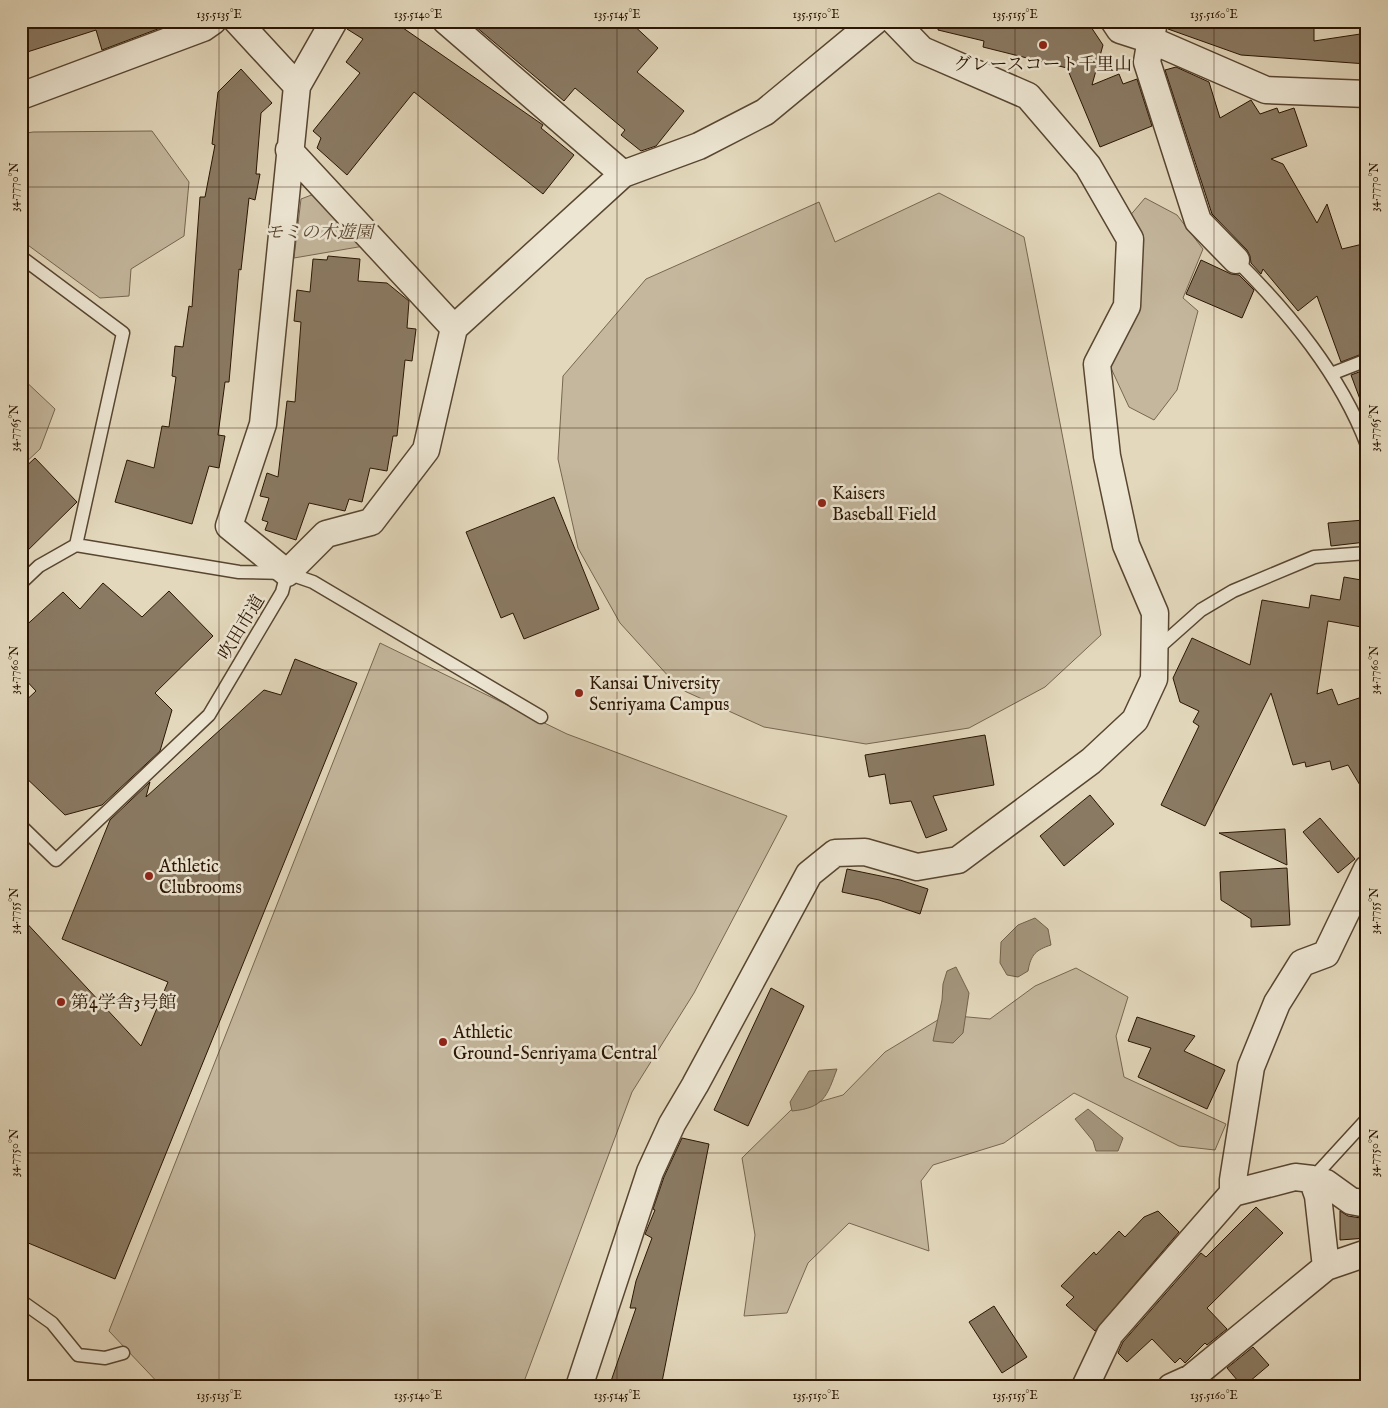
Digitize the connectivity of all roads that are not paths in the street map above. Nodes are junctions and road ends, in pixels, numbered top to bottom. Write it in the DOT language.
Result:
graph roads {
  1 [pos="212,21"];
  2 [pos="237,21"];
  3 [pos="334,21"];
  4 [pos="446,21"];
  5 [pos="875,21"];
  6 [pos="894,21"];
  7 [pos="1114,21"];
  8 [pos="1153,31"];
  9 [pos="297,86"];
  10 [pos="1367,94"];
  11 [pos="21,96"];
  12 [pos="290,150"];
  13 [pos="623,174"];
  14 [pos="21,257"];
  15 [pos="1236,260"];
  16 [pos="454,328"];
  17 [pos="1367,360"];
  18 [pos="1331,374"];
  19 [pos="1367,445"];
  20 [pos="76,545"];
  21 [pos="1367,553"];
  22 [pos="287,573"];
  23 [pos="21,584"];
  24 [pos="1155,651"];
  25 [pos="541,717"];
  26 [pos="21,826"];
  27 [pos="1367,869"];
  28 [pos="1367,1118"];
  29 [pos="1312,1179"];
  30 [pos="1233,1193"];
  31 [pos="1367,1204"];
  32 [pos="1367,1253"];
  33 [pos="1326,1268"];
  34 [pos="21,1301"];
  35 [pos="123,1353"];
  36 [pos="579,1387"];
  37 [pos="1085,1387"];
  38 [pos="1170,1387"];
  1 -- 11 [label="street"];
  2 -- 9 [label="street"];
  3 -- 9 [label="street"];
  4 -- 13 [label="street"];
  5 -- 13 [label="street"];
  6 -- 24 [label="street"];
  7 -- 8 [label="street"];
  8 -- 10 [label="street"];
  8 -- 15 [label="street"];
  9 -- 12 [label="street"];
  12 -- 16 [label="street"];
  12 -- 22 [label="street"];
  13 -- 16 [label="street"];
  14 -- 20 [label="lane"];
  15 -- 18 [label="lane"];
  16 -- 22 [label="street"];
  17 -- 18 [label="lane"];
  18 -- 19 [label="lane"];
  20 -- 22 [label="lane, 吹田市道"];
  20 -- 23 [label="lane"];
  21 -- 24 [label="lane"];
  22 -- 25 [label="lane"];
  22 -- 26 [label="lane, 吹田市道"];
  24 -- 36 [label="street"];
  27 -- 30 [label="street"];
  28 -- 29 [label="lane"];
  29 -- 30 [label="street"];
  29 -- 31 [label="street"];
  29 -- 33 [label="street"];
  30 -- 37 [label="street"];
  32 -- 33 [label="street"];
  33 -- 38 [label="street"];
  34 -- 35 [label="lane"];
}
